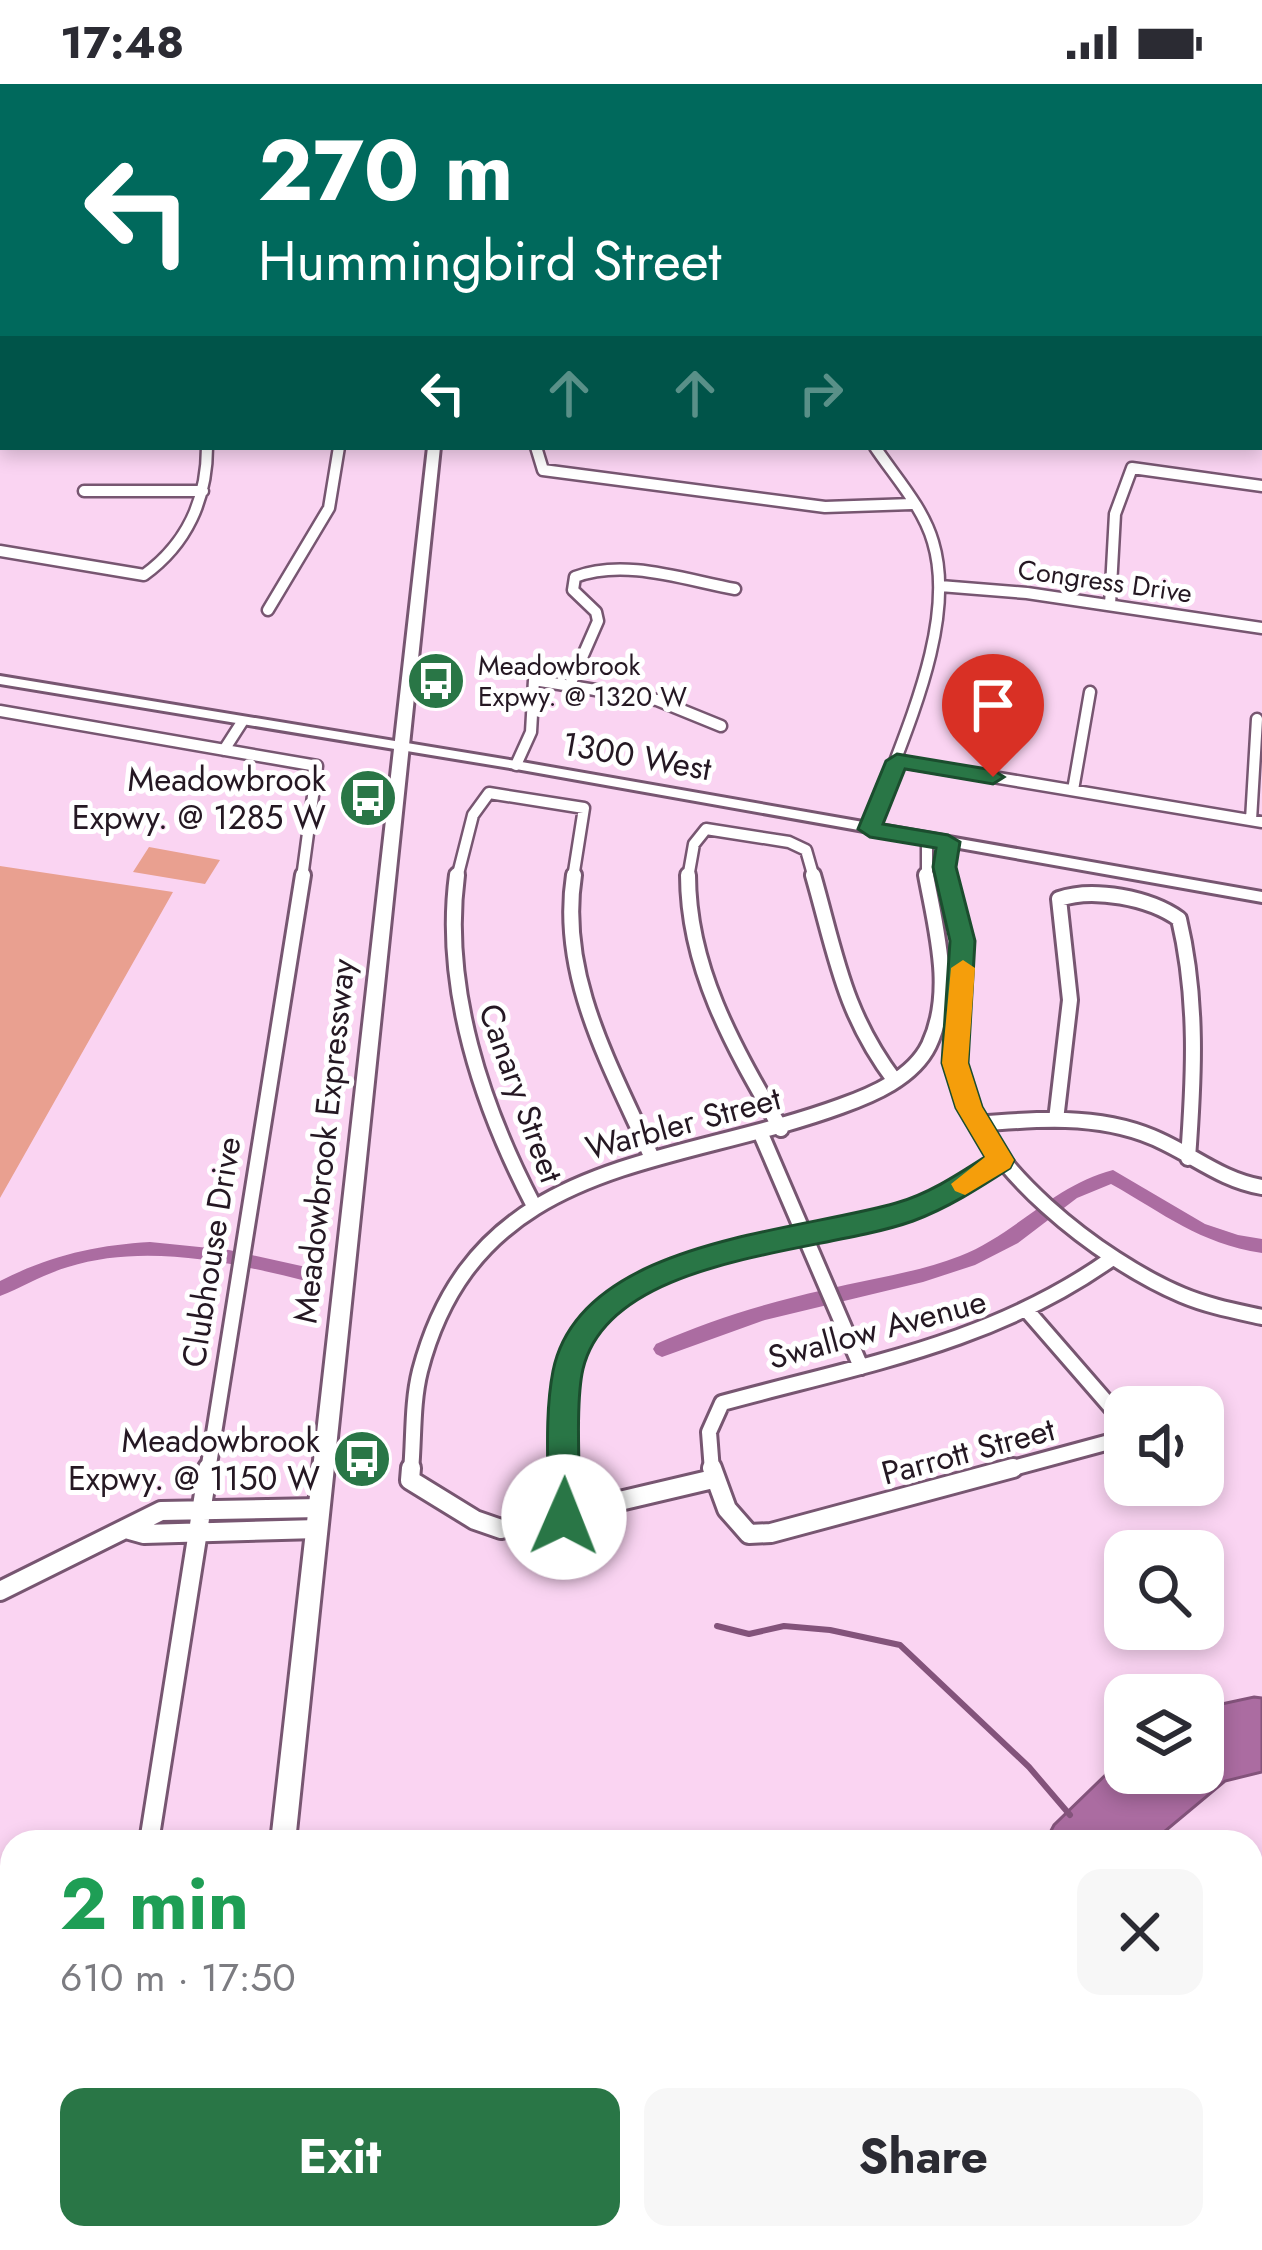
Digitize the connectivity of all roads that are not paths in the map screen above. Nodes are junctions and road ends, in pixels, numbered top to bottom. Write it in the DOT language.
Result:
graph roads {
  1 [pos="207,450"];
  2 [pos="339,450"];
  3 [pos="434,450"];
  4 [pos="536,450"];
  5 [pos="877,450"];
  6 [pos="1262,486"];
  7 [pos="84,490"];
  8 [pos="203,491"];
  9 [pos="912,504"];
  10 [pos="0,551"];
  11 [pos="940,586"];
  12 [pos="735,589"];
  13 [pos="1110,605"];
  14 [pos="268,610"];
  15 [pos="1262,628"];
  16 [pos="0,680"];
  17 [pos="570,685"];
  18 [pos="1090,692"];
  19 [pos="0,711"];
  20 [pos="1257,718"];
  21 [pos="242,722"];
  22 [pos="721,726"];
  23 [pos="401,748"];
  24 [pos="224,750"];
  25 [pos="897,761"];
  26 [pos="516,765"];
  27 [pos="1073,790"];
  28 [pos="1257,821"];
  29 [pos="870,829"];
  30 [pos="927,839"];
  31 [pos="948,842"];
  32 [pos="1262,897"];
  33 [pos="895,1081"];
  34 [pos="1056,1120"];
  35 [pos="977,1124"];
  36 [pos="781,1130"];
  37 [pos="761,1134"];
  38 [pos="652,1158"];
  39 [pos="1188,1158"];
  40 [pos="1001,1160"];
  41 [pos="1262,1187"];
  42 [pos="534,1206"];
  43 [pos="807,1237"];
  44 [pos="1111,1259"];
  45 [pos="1030,1314"];
  46 [pos="1262,1317"];
  47 [pos="861,1367"];
  48 [pos="713,1479"];
  49 [pos="202,1509"];
  50 [pos="564,1517"];
  51 [pos="319,1519"];
  52 [pos="126,1528"];
  53 [pos="198,1534"];
  54 [pos="0,1591"];
  55 [pos="151,1830"];
  56 [pos="284,1830"];
  1 -- 8 [label="street"];
  2 -- 14 [label="street"];
  3 -- 23 [label="main road, Meadowbrook Expressway"];
  4 -- 9 [label="street"];
  5 -- 9 [label="street"];
  6 -- 13 [label="street"];
  7 -- 8 [label="street"];
  8 -- 10 [label="street"];
  9 -- 11 [label="street"];
  11 -- 13 [label="street, Congress Drive"];
  11 -- 25 [label="street"];
  12 -- 17 [label="street"];
  13 -- 15 [label="street, Congress Drive"];
  16 -- 21 [label="street, 1300 West"];
  17 -- 22 [label="street"];
  17 -- 26 [label="street"];
  18 -- 27 [label="street"];
  19 -- 24 [label="street, Clubhouse Drive"];
  20 -- 28 [label="street"];
  21 -- 23 [label="street, 1300 West"];
  21 -- 24 [label="street"];
  23 -- 26 [label="street, 1300 West"];
  23 -- 51 [label="main road, Meadowbrook Expressway"];
  24 -- 49 [label="street, Clubhouse Drive"];
  25 -- 27 [label="street"];
  25 -- 29 [label="street"];
  26 -- 29 [label="street, 1300 West"];
  27 -- 28 [label="street"];
  29 -- 30 [label="street, 1300 West"];
  30 -- 31 [label="street, 1300 West"];
  30 -- 33 [label="street, Warbler Street"];
  31 -- 32 [label="street, 1300 West"];
  31 -- 35 [label="street"];
  33 -- 36 [label="street, Warbler Street"];
  33 -- 36 [label="street"];
  34 -- 35 [label="street"];
  34 -- 39 [label="street"];
  34 -- 39 [label="street"];
  35 -- 40 [label="street"];
  36 -- 37 [label="street, Warbler Street"];
  37 -- 38 [label="street, Warbler Street"];
  37 -- 43 [label="street"];
  38 -- 42 [label="street, Warbler Street"];
  38 -- 42 [label="street, Canary Street"];
  39 -- 41 [label="street"];
  40 -- 43 [label="street"];
  40 -- 44 [label="street"];
  42 -- 50 [label="street, Warbler Street"];
  43 -- 47 [label="street"];
  43 -- 50 [label="street"];
  44 -- 45 [label="street, Swallow Avenue"];
  44 -- 46 [label="street"];
  45 -- 47 [label="street, Swallow Avenue"];
  45 -- 48 [label="street, Parrott Street"];
  47 -- 48 [label="street, Swallow Avenue"];
  48 -- 50 [label="street"];
  49 -- 51 [label="street"];
  49 -- 52 [label="street"];
  49 -- 53 [label="street, Clubhouse Drive"];
  51 -- 53 [label="street"];
  51 -- 56 [label="main road, Meadowbrook Expressway"];
  52 -- 53 [label="street"];
  52 -- 54 [label="street"];
  53 -- 55 [label="street, Clubhouse Drive"];
}
